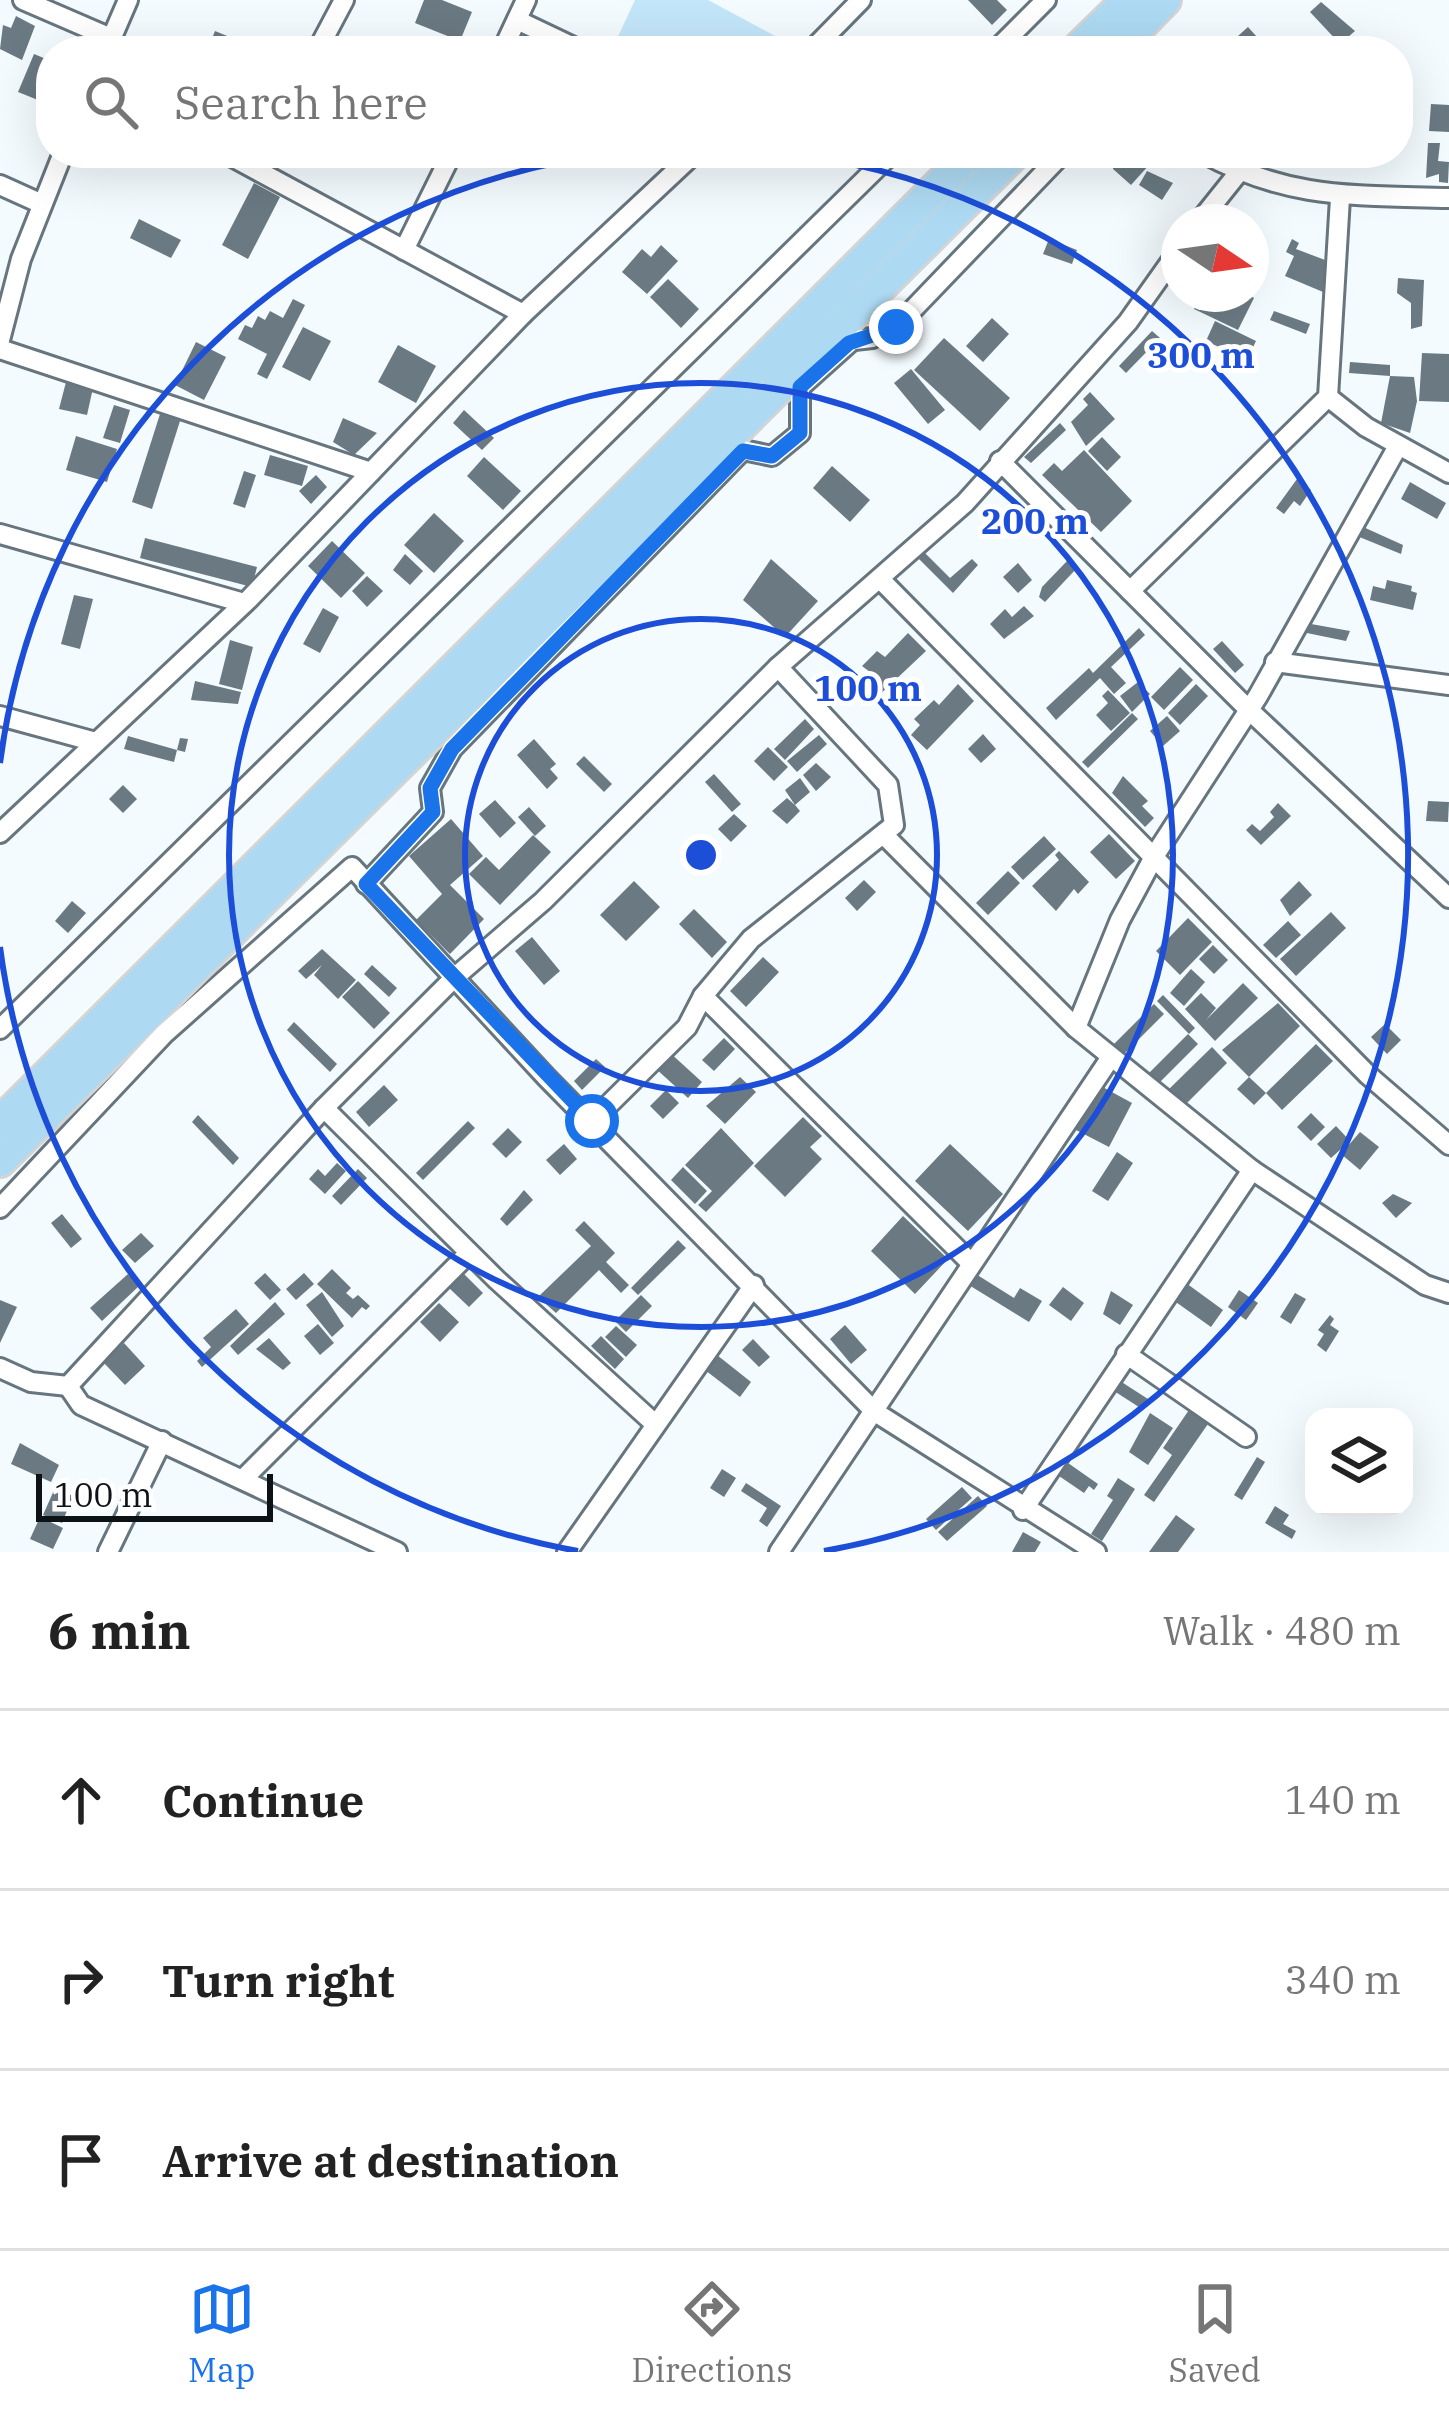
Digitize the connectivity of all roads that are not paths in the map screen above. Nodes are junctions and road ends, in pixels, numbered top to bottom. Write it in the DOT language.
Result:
graph roads {
  1 [pos="128,0"];
  2 [pos="344,0"];
  3 [pos="526,0"];
  4 [pos="861,0"];
  5 [pos="1046,0"];
  6 [pos="1128,0"];
  7 [pos="1165,0"];
  8 [pos="28,1"];
  9 [pos="517,20"];
  10 [pos="92,36"];
  11 [pos="113,36"];
  12 [pos="325,36"];
  13 [pos="509,36"];
  14 [pos="551,36"];
  15 [pos="826,36"];
  16 [pos="1010,36"];
  17 [pos="1091,36"];
  18 [pos="1130,36"];
  19 [pos="58,168"];
  20 [pos="271,168"];
  21 [pos="445,168"];
  22 [pos="679,168"];
  23 [pos="877,168"];
  24 [pos="956,168"];
  25 [pos="1001,168"];
  26 [pos="1049,168"];
  27 [pos="1231,168"];
  28 [pos="1239,172"];
  29 [pos="0,185"];
  30 [pos="1340,198"];
  31 [pos="1449,198"];
  32 [pos="42,204"];
  33 [pos="1213,204"];
  34 [pos="404,250"];
  35 [pos="1161,274"];
  36 [pos="524,314"];
  37 [pos="0,340"];
  38 [pos="838,342"];
  39 [pos="0,349"];
  40 [pos="1328,397"];
  41 [pos="1398,446"];
  42 [pos="1000,461"];
  43 [pos="371,472"];
  44 [pos="1449,472"];
  45 [pos="0,534"];
  46 [pos="881,580"];
  47 [pos="1130,591"];
  48 [pos="244,603"];
  49 [pos="1275,662"];
  50 [pos="778,667"];
  51 [pos="1449,686"];
  52 [pos="1249,710"];
  53 [pos="0,716"];
  54 [pos="92,741"];
  55 [pos="0,833"];
  56 [pos="886,837"];
  57 [pos="1155,855"];
  58 [pos="366,884"];
  59 [pos="1449,898"];
  60 [pos="455,977"];
  61 [pos="703,996"];
  62 [pos="1076,1028"];
  63 [pos="0,1029"];
  64 [pos="1112,1057"];
  65 [pos="324,1108"];
  66 [pos="592,1121"];
  67 [pos="0,1124"];
  68 [pos="1449,1145"];
  69 [pos="0,1161"];
  70 [pos="1252,1170"];
  71 [pos="0,1208"];
  72 [pos="470,1252"];
  73 [pos="971,1263"];
  74 [pos="754,1285"];
  75 [pos="1449,1293"];
  76 [pos="1126,1354"];
  77 [pos="0,1368"];
  78 [pos="68,1386"];
  79 [pos="875,1412"];
  80 [pos="655,1424"];
  81 [pos="1246,1437"];
  82 [pos="162,1441"];
  83 [pos="244,1478"];
  84 [pos="1023,1510"];
  85 [pos="108,1552"];
  86 [pos="397,1552"];
  87 [pos="567,1552"];
  88 [pos="779,1552"];
  89 [pos="1096,1552"];
  1 -- 11 [label="street"];
  2 -- 12 [label="street"];
  3 -- 9 [label="street"];
  4 -- 15 [label="street"];
  5 -- 16 [label="street"];
  6 -- 17 [label="main road"];
  7 -- 18 [label="main road"];
  8 -- 10 [label="street"];
  9 -- 13 [label="street"];
  9 -- 14 [label="street"];
  19 -- 32 [label="street"];
  20 -- 34 [label="street"];
  21 -- 34 [label="street"];
  22 -- 36 [label="street"];
  23 -- 63 [label="street"];
  24 -- 67 [label="main road"];
  25 -- 38 [label="main road"];
  26 -- 38 [label="street"];
  27 -- 28 [label="street"];
  28 -- 30 [label="street"];
  28 -- 33 [label="street"];
  29 -- 32 [label="street"];
  30 -- 31 [label="street"];
  30 -- 40 [label="street"];
  32 -- 37 [label="street"];
  34 -- 36 [label="street"];
  35 -- 42 [label="street"];
  36 -- 43 [label="street"];
  38 -- 58 [label="street"];
  38 -- 69 [label="main road"];
  39 -- 43 [label="street"];
  40 -- 41 [label="street"];
  40 -- 47 [label="street"];
  41 -- 44 [label="street"];
  41 -- 49 [label="street"];
  42 -- 46 [label="street"];
  42 -- 47 [label="street"];
  43 -- 48 [label="street"];
  45 -- 48 [label="street"];
  46 -- 50 [label="street"];
  46 -- 57 [label="street"];
  47 -- 52 [label="street"];
  48 -- 54 [label="street"];
  49 -- 51 [label="street"];
  49 -- 52 [label="street"];
  50 -- 56 [label="street"];
  50 -- 60 [label="street"];
  52 -- 57 [label="street"];
  52 -- 59 [label="street"];
  53 -- 54 [label="street"];
  54 -- 55 [label="street"];
  56 -- 61 [label="street"];
  56 -- 62 [label="street"];
  57 -- 62 [label="street"];
  57 -- 68 [label="street"];
  58 -- 60 [label="street"];
  58 -- 71 [label="street"];
  60 -- 65 [label="street"];
  60 -- 66 [label="street"];
  61 -- 66 [label="street"];
  61 -- 73 [label="street"];
  62 -- 64 [label="street"];
  64 -- 70 [label="street"];
  64 -- 73 [label="street"];
  65 -- 72 [label="street"];
  65 -- 78 [label="street"];
  66 -- 74 [label="street"];
  70 -- 75 [label="street"];
  70 -- 76 [label="street"];
  72 -- 80 [label="street"];
  72 -- 83 [label="street"];
  73 -- 79 [label="street"];
  74 -- 79 [label="street"];
  74 -- 80 [label="street"];
  76 -- 81 [label="street"];
  76 -- 84 [label="street"];
  77 -- 78 [label="street"];
  78 -- 82 [label="street"];
  79 -- 84 [label="street"];
  79 -- 88 [label="street"];
  80 -- 87 [label="street"];
  82 -- 83 [label="street"];
  82 -- 85 [label="street"];
  83 -- 86 [label="street"];
  84 -- 89 [label="street"];
}
